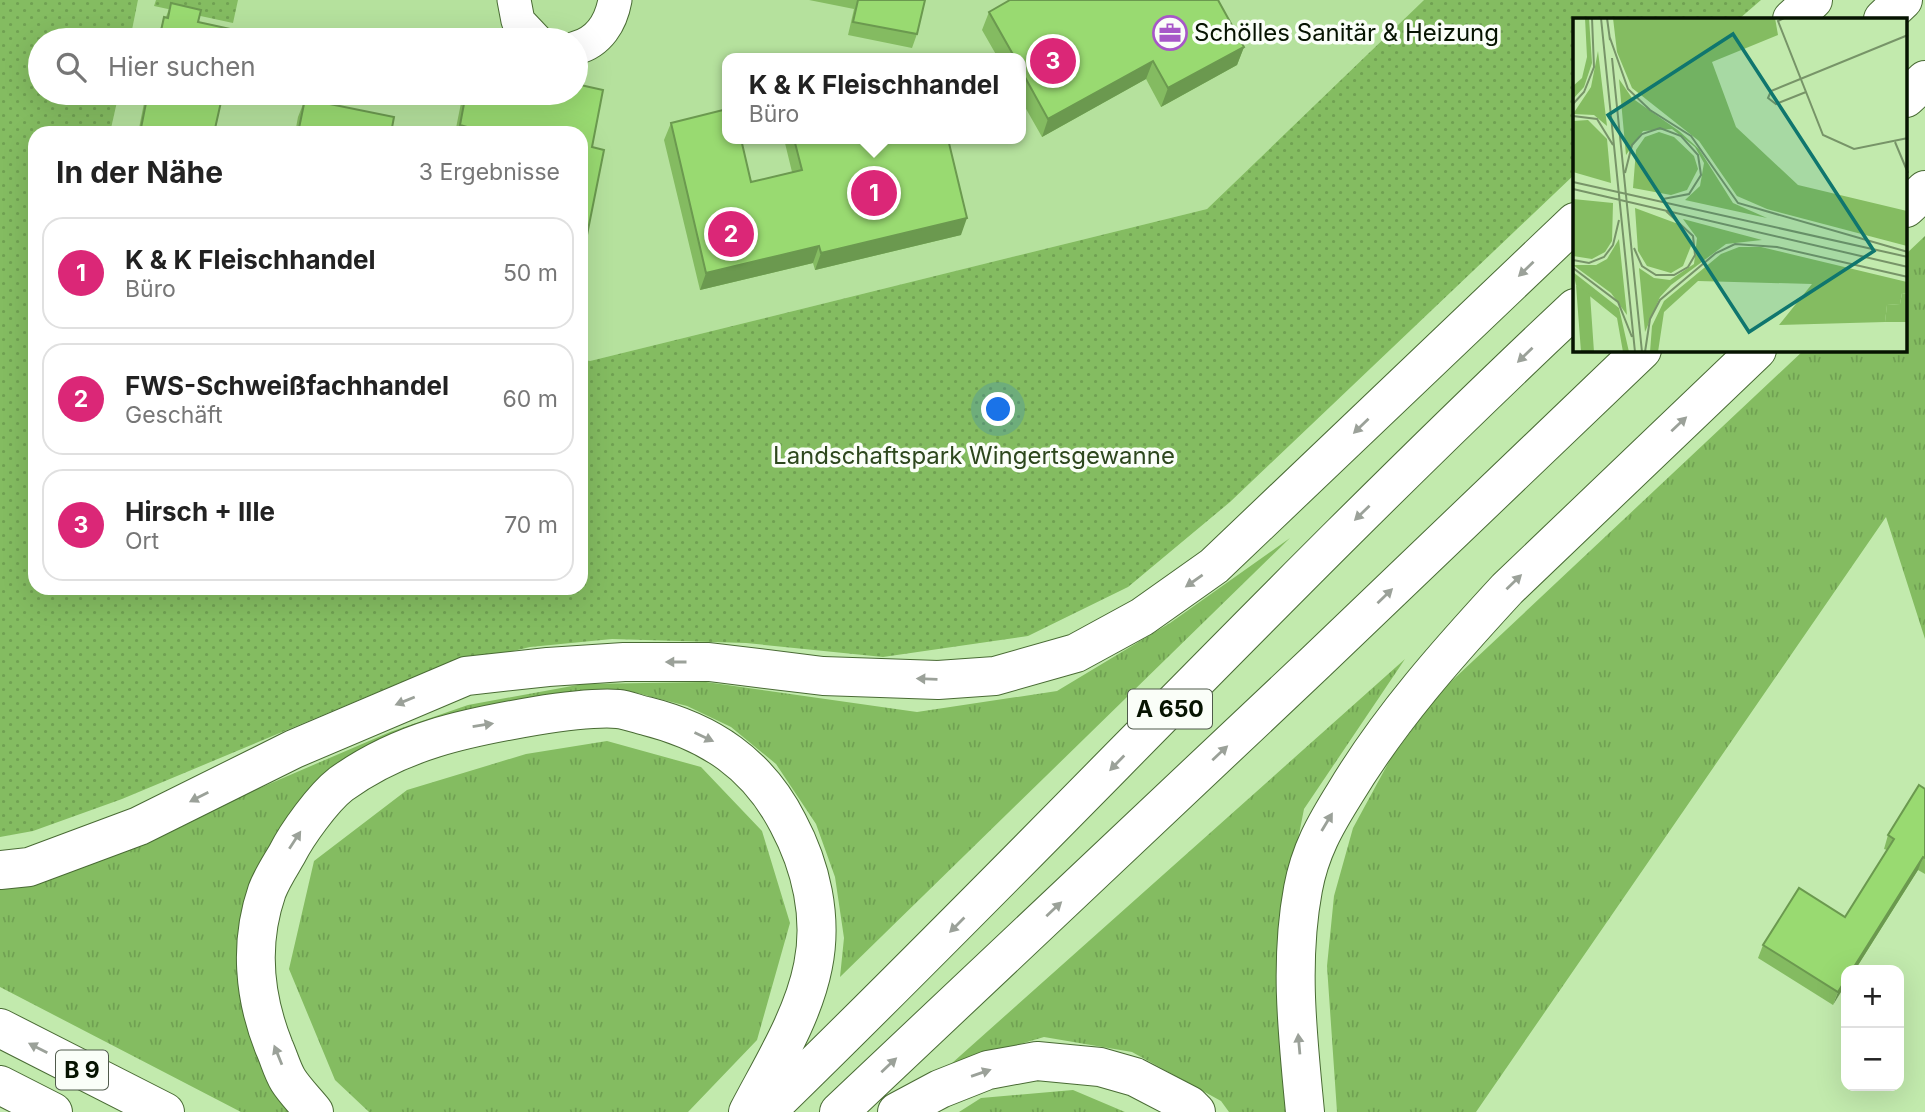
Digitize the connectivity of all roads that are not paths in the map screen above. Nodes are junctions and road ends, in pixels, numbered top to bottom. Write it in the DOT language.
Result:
graph roads {
  1 [pos="514,0"];
  2 [pos="615,0"];
  3 [pos="1813,0"];
  4 [pos="1903,0"];
  5 [pos="1793,18"];
  6 [pos="1884,18"];
  7 [pos="525,28"];
  8 [pos="588,42"];
  9 [pos="1925,80"];
  10 [pos="1908,96"];
  11 [pos="1925,190"];
  12 [pos="1908,206"];
  13 [pos="1573,224"];
  14 [pos="1573,310"];
  15 [pos="1640,352"];
  16 [pos="1755,352"];
  17 [pos="0,870"];
  18 [pos="0,1028"];
  19 [pos="0,1085"];
  20 [pos="53,1112"];
  21 [pos="165,1112"];
  22 [pos="314,1112"];
  23 [pos="748,1112"];
  24 [pos="766,1112"];
  25 [pos="839,1112"];
  26 [pos="897,1112"];
  27 [pos="1196,1112"];
  28 [pos="1305,1112"];
  1 -- 7 [label="street"];
  2 -- 8 [label="street"];
  3 -- 5 [label="highway"];
  4 -- 6 [label="highway"];
  9 -- 10 [label="highway"];
  11 -- 12 [label="highway"];
  13 -- 17 [label="highway, one-way"];
  14 -- 24 [label="highway, A 650, one-way"];
  25 -- 15 [label="highway, A 650, one-way"];
  28 -- 16 [label="highway, one-way"];
  21 -- 18 [label="highway, B 9, one-way"];
  19 -- 20 [label="highway, B 9"];
  22 -- 23 [label="highway, one-way"];
  26 -- 27 [label="highway, one-way"];
}
